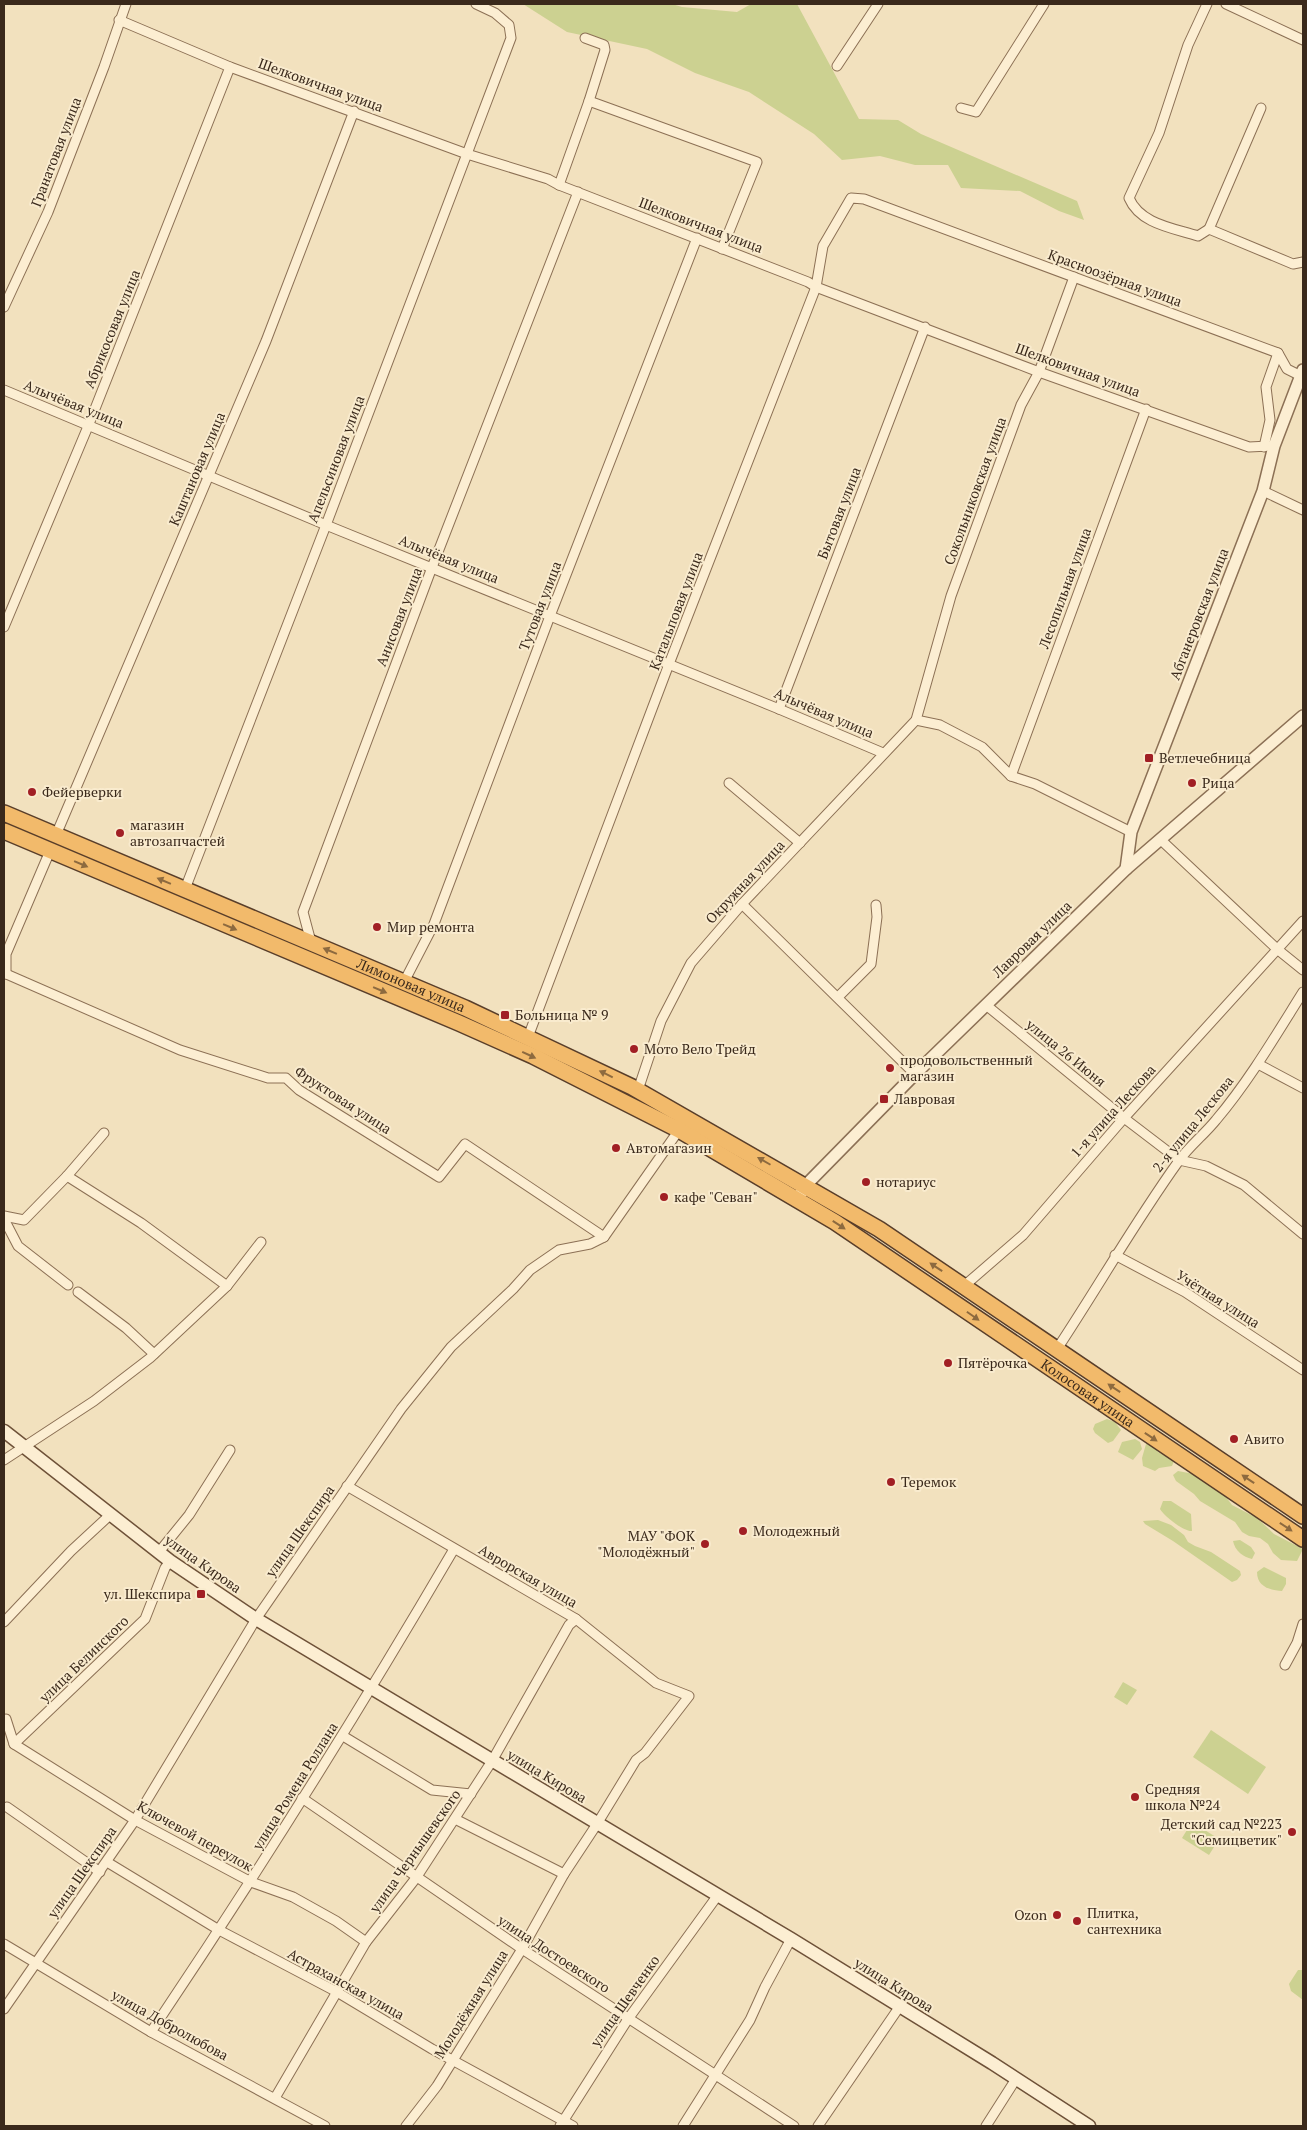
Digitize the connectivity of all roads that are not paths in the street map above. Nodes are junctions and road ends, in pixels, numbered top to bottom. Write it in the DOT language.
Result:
graph roads {
  1 [pos="126,4"];
  2 [pos="476,4"];
  3 [pos="878,4"];
  4 [pos="1044,4"];
  5 [pos="1207,4"];
  6 [pos="1226,4"];
  7 [pos="119,20"];
  8 [pos="586,38"];
  9 [pos="1303,40"];
  10 [pos="837,66"];
  11 [pos="230,67"];
  12 [pos="589,101"];
  13 [pos="961,108"];
  14 [pos="1261,108"];
  15 [pos="354,111"];
  16 [pos="467,154"];
  17 [pos="559,185"];
  18 [pos="578,192"];
  19 [pos="851,198"];
  20 [pos="1209,229"];
  21 [pos="697,238"];
  22 [pos="722,249"];
  23 [pos="1303,262"];
  24 [pos="1074,277"];
  25 [pos="816,287"];
  26 [pos="4,307"];
  27 [pos="925,327"];
  28 [pos="1278,352"];
  29 [pos="1039,372"];
  30 [pos="1302,373"];
  31 [pos="4,390"];
  32 [pos="1146,409"];
  33 [pos="89,424"];
  34 [pos="1269,446"];
  35 [pos="209,475"];
  36 [pos="1263,491"];
  37 [pos="1303,510"];
  38 [pos="326,525"];
  39 [pos="432,567"];
  40 [pos="550,616"];
  41 [pos="4,627"];
  42 [pos="670,664"];
  43 [pos="779,708"];
  44 [pos="1303,716"];
  45 [pos="916,720"];
  46 [pos="883,753"];
  47 [pos="1011,776"];
  48 [pos="729,783"];
  49 [pos="4,813"];
  50 [pos="4,831"];
  51 [pos="1131,832"];
  52 [pos="56,835"];
  53 [pos="1161,840"];
  54 [pos="800,843"];
  55 [pos="50,851"];
  56 [pos="1126,868"];
  57 [pos="184,889"];
  58 [pos="742,904"];
  59 [pos="876,905"];
  60 [pos="1303,921"];
  61 [pos="311,942"];
  62 [pos="1277,949"];
  63 [pos="1303,970"];
  64 [pos="5,974"];
  65 [pos="404,982"];
  66 [pos="1303,992"];
  67 [pos="838,997"];
  68 [pos="986,1005"];
  69 [pos="528,1037"];
  70 [pos="1258,1064"];
  71 [pos="915,1074"];
  72 [pos="1303,1088"];
  73 [pos="638,1090"];
  74 [pos="1124,1118"];
  75 [pos="679,1130"];
  76 [pos="104,1133"];
  77 [pos="1179,1160"];
  78 [pos="67,1176"];
  79 [pos="806,1185"];
  80 [pos="797,1200"];
  81 [pos="4,1217"];
  82 [pos="1303,1234"];
  83 [pos="604,1237"];
  84 [pos="262,1242"];
  85 [pos="1116,1255"];
  86 [pos="68,1285"];
  87 [pos="227,1286"];
  88 [pos="964,1286"];
  89 [pos="78,1292"];
  90 [pos="1057,1349"];
  91 [pos="154,1354"];
  92 [pos="1303,1370"];
  93 [pos="4,1431"];
  94 [pos="23,1446"];
  95 [pos="230,1450"];
  96 [pos="4,1460"];
  97 [pos="347,1486"];
  98 [pos="111,1514"];
  99 [pos="1303,1516"];
  100 [pos="1303,1538"];
  101 [pos="454,1549"];
  102 [pos="159,1552"];
  103 [pos="170,1561"];
  104 [pos="256,1619"];
  105 [pos="576,1620"];
  106 [pos="4,1622"];
  107 [pos="1303,1624"];
  108 [pos="1284,1664"];
  109 [pos="372,1688"];
  110 [pos="689,1696"];
  111 [pos="6,1719"];
  112 [pos="343,1736"];
  113 [pos="14,1744"];
  114 [pos="492,1761"];
  115 [pos="471,1794"];
  116 [pos="302,1798"];
  117 [pos="7,1806"];
  118 [pos="455,1819"];
  119 [pos="136,1820"];
  120 [pos="597,1824"];
  121 [pos="106,1862"];
  122 [pos="100,1872"];
  123 [pos="564,1874"];
  124 [pos="416,1878"];
  125 [pos="251,1882"];
  126 [pos="718,1895"];
  127 [pos="220,1930"];
  128 [pos="791,1939"];
  129 [pos="366,1942"];
  130 [pos="4,1944"];
  131 [pos="522,1949"];
  132 [pos="35,1962"];
  133 [pos="337,1992"];
  134 [pos="900,2006"];
  135 [pos="4,2008"];
  136 [pos="628,2019"];
  137 [pos="151,2032"];
  138 [pos="453,2059"];
  139 [pos="714,2075"];
  140 [pos="1016,2079"];
  141 [pos="275,2098"];
  142 [pos="562,2124"];
  143 [pos="325,2126"];
  144 [pos="406,2126"];
  145 [pos="573,2126"];
  146 [pos="683,2126"];
  147 [pos="794,2126"];
  148 [pos="818,2126"];
  149 [pos="986,2126"];
  150 [pos="1089,2126"];
  1 -- 7 [label="street, Гранатовая улица"];
  2 -- 16 [label="street, Апельсиновая улица"];
  3 -- 10 [label="street"];
  4 -- 13 [label="street"];
  5 -- 20 [label="street"];
  6 -- 9 [label="street"];
  7 -- 11 [label="street, Шелковичная улица"];
  7 -- 26 [label="street, Гранатовая улица"];
  8 -- 12 [label="street"];
  11 -- 15 [label="street, Шелковичная улица"];
  11 -- 33 [label="street, Абрикосовая улица"];
  12 -- 17 [label="street"];
  12 -- 22 [label="street"];
  14 -- 20 [label="street"];
  15 -- 16 [label="street, Шелковичная улица"];
  15 -- 35 [label="street, Каштановая улица"];
  16 -- 17 [label="street, Шелковичная улица"];
  16 -- 38 [label="street, Апельсиновая улица"];
  17 -- 18 [label="street, Шелковичная улица"];
  18 -- 21 [label="street, Шелковичная улица"];
  18 -- 39 [label="street, Анисовая улица"];
  19 -- 24 [label="street, Красноозёрная улица"];
  19 -- 25 [label="street, Катальповая улица"];
  20 -- 23 [label="street"];
  21 -- 22 [label="street, Шелковичная улица"];
  21 -- 40 [label="street, Тутовая улица"];
  22 -- 25 [label="street, Шелковичная улица"];
  24 -- 28 [label="street, Красноозёрная улица"];
  24 -- 29 [label="street, Сокольниковская улица"];
  25 -- 27 [label="street, Шелковичная улица"];
  25 -- 42 [label="street, Катальповая улица"];
  27 -- 29 [label="street, Шелковичная улица"];
  27 -- 43 [label="street, Бытовая улица"];
  28 -- 30 [label="street"];
  28 -- 34 [label="street"];
  29 -- 32 [label="street, Шелковичная улица"];
  29 -- 45 [label="street, Сокольниковская улица"];
  30 -- 34 [label="street, Абганеровская улица"];
  31 -- 33 [label="street, Алычёвая улица"];
  32 -- 34 [label="street, Шелковичная улица"];
  32 -- 47 [label="street, Лесопильная улица"];
  33 -- 35 [label="street, Алычёвая улица"];
  33 -- 41 [label="street, Абрикосовая улица"];
  34 -- 36 [label="street, Абганеровская улица"];
  35 -- 38 [label="street, Алычёвая улица"];
  35 -- 52 [label="street, Каштановая улица"];
  36 -- 37 [label="street"];
  36 -- 51 [label="street, Абганеровская улица"];
  38 -- 39 [label="street, Алычёвая улица"];
  38 -- 57 [label="street, Апельсиновая улица"];
  39 -- 40 [label="street, Алычёвая улица"];
  39 -- 61 [label="street, Анисовая улица"];
  40 -- 42 [label="street, Алычёвая улица"];
  40 -- 65 [label="street, Тутовая улица"];
  42 -- 43 [label="street, Алычёвая улица"];
  42 -- 69 [label="street, Катальповая улица"];
  43 -- 46 [label="street, Алычёвая улица"];
  44 -- 53 [label="street, Лавровая улица"];
  45 -- 46 [label="street, Окружная улица"];
  45 -- 47 [label="street"];
  46 -- 54 [label="street, Окружная улица"];
  47 -- 51 [label="street"];
  48 -- 54 [label="street"];
  49 -- 52 [label="highway, Лимоновая улица"];
  50 -- 55 [label="highway, Лимоновая улица"];
  51 -- 56 [label="street, Абганеровская улица"];
  57 -- 52 [label="highway, Лимоновая улица, one-way"];
  53 -- 56 [label="street, Лавровая улица"];
  53 -- 62 [label="street"];
  54 -- 58 [label="street, Окружная улица"];
  55 -- 64 [label="street"];
  55 -- 75 [label="highway, Лимоновая улица, one-way"];
  56 -- 68 [label="street, Лавровая улица"];
  57 -- 61 [label="highway, Лимоновая улица"];
  58 -- 67 [label="street"];
  58 -- 73 [label="street, Окружная улица"];
  59 -- 67 [label="street"];
  60 -- 62 [label="street, 1-я улица Лескова"];
  65 -- 61 [label="highway, Лимоновая улица, one-way"];
  62 -- 63 [label="street"];
  62 -- 74 [label="street, 1-я улица Лескова"];
  64 -- 83 [label="street, Фруктовая улица"];
  65 -- 69 [label="highway, Лимоновая улица"];
  66 -- 70 [label="street, 2-я улица Лескова"];
  67 -- 71 [label="street"];
  68 -- 71 [label="street, Лавровая улица"];
  68 -- 74 [label="street, улица 26 Июня"];
  73 -- 69 [label="highway, Лимоновая улица, one-way"];
  70 -- 72 [label="street"];
  70 -- 77 [label="street, 2-я улица Лескова"];
  71 -- 79 [label="street, Лавровая улица"];
  79 -- 73 [label="highway, Лимоновая улица, one-way"];
  74 -- 77 [label="street, улица 26 Июня"];
  74 -- 88 [label="street, 1-я улица Лескова"];
  75 -- 80 [label="highway, Лимоновая улица"];
  75 -- 83 [label="street"];
  76 -- 78 [label="street"];
  77 -- 82 [label="street, улица 26 Июня"];
  77 -- 85 [label="street, 2-я улица Лескова"];
  78 -- 81 [label="street"];
  78 -- 87 [label="street"];
  79 -- 80 [label="street, Лавровая улица"];
  88 -- 79 [label="highway, Колосовая улица, one-way"];
  80 -- 100 [label="highway, Колосовая улица, one-way"];
  81 -- 86 [label="street"];
  83 -- 97 [label="street, улица Шекспира"];
  84 -- 87 [label="street"];
  85 -- 90 [label="street, 2-я улица Лескова"];
  85 -- 92 [label="street, Учётная улица"];
  87 -- 91 [label="street"];
  88 -- 90 [label="highway, Колосовая улица"];
  89 -- 91 [label="street"];
  99 -- 90 [label="highway, Колосовая улица, one-way"];
  91 -- 94 [label="street"];
  93 -- 94 [label="main road, улица Кирова"];
  94 -- 96 [label="street"];
  94 -- 98 [label="main road, улица Кирова"];
  95 -- 102 [label="street"];
  97 -- 101 [label="street, Аврорская улица"];
  97 -- 104 [label="street, улица Шекспира"];
  98 -- 102 [label="main road, улица Кирова"];
  98 -- 106 [label="street"];
  101 -- 105 [label="street, Аврорская улица"];
  101 -- 109 [label="street, улица Ромена Роллана"];
  102 -- 103 [label="main road, улица Кирова"];
  103 -- 104 [label="main road, улица Кирова"];
  103 -- 113 [label="street, улица Белинского"];
  104 -- 109 [label="main road, улица Кирова"];
  104 -- 119 [label="street, улица Шекспира"];
  105 -- 110 [label="street, Аврорская улица"];
  105 -- 114 [label="street, улица Чернышевского"];
  107 -- 108 [label="street"];
  109 -- 112 [label="street, улица Ромена Роллана"];
  109 -- 114 [label="main road, улица Кирова"];
  110 -- 120 [label="street, Молодёжная улица"];
  111 -- 113 [label="street"];
  112 -- 115 [label="street"];
  112 -- 116 [label="street, улица Ромена Роллана"];
  113 -- 119 [label="street, Ключевой переулок"];
  114 -- 115 [label="street, улица Чернышевского"];
  114 -- 120 [label="main road, улица Кирова"];
  115 -- 118 [label="street, улица Чернышевского"];
  116 -- 124 [label="street, улица Достоевского"];
  116 -- 125 [label="street, улица Ромена Роллана"];
  117 -- 122 [label="street"];
  118 -- 123 [label="street"];
  118 -- 124 [label="street, улица Чернышевского"];
  119 -- 121 [label="street, улица Шекспира"];
  119 -- 125 [label="street, Ключевой переулок"];
  120 -- 123 [label="street, Молодёжная улица"];
  120 -- 126 [label="main road, улица Кирова"];
  121 -- 122 [label="street, улица Шекспира"];
  121 -- 127 [label="street, Астраханская улица"];
  122 -- 132 [label="street, улица Шекспира"];
  123 -- 131 [label="street, Молодёжная улица"];
  124 -- 129 [label="street, улица Чернышевского"];
  124 -- 131 [label="street, улица Достоевского"];
  125 -- 127 [label="street, улица Ромена Роллана"];
  125 -- 129 [label="street, Ключевой переулок"];
  126 -- 128 [label="main road, улица Кирова"];
  126 -- 136 [label="street, улица Шевченко"];
  127 -- 133 [label="street, Астраханская улица"];
  127 -- 137 [label="street, улица Ромена Роллана"];
  128 -- 134 [label="main road, улица Кирова"];
  128 -- 139 [label="street"];
  129 -- 133 [label="street, улица Чернышевского"];
  130 -- 132 [label="street, улица Добролюбова"];
  131 -- 136 [label="street, улица Достоевского"];
  131 -- 138 [label="street, Молодёжная улица"];
  132 -- 135 [label="street, улица Шекспира"];
  132 -- 137 [label="street, улица Добролюбова"];
  133 -- 138 [label="street, Астраханская улица"];
  133 -- 141 [label="street, улица Чернышевского"];
  134 -- 140 [label="main road, улица Кирова"];
  134 -- 148 [label="street"];
  136 -- 139 [label="street, улица Достоевского"];
  136 -- 142 [label="street, улица Шевченко"];
  137 -- 141 [label="street, улица Добролюбова"];
  138 -- 142 [label="street, Астраханская улица"];
  138 -- 144 [label="street, Молодёжная улица"];
  139 -- 146 [label="street"];
  139 -- 147 [label="street, улица Достоевского"];
  140 -- 149 [label="street"];
  140 -- 150 [label="main road, улица Кирова"];
  141 -- 143 [label="street, улица Добролюбова"];
  142 -- 145 [label="street, Астраханская улица"];
}
